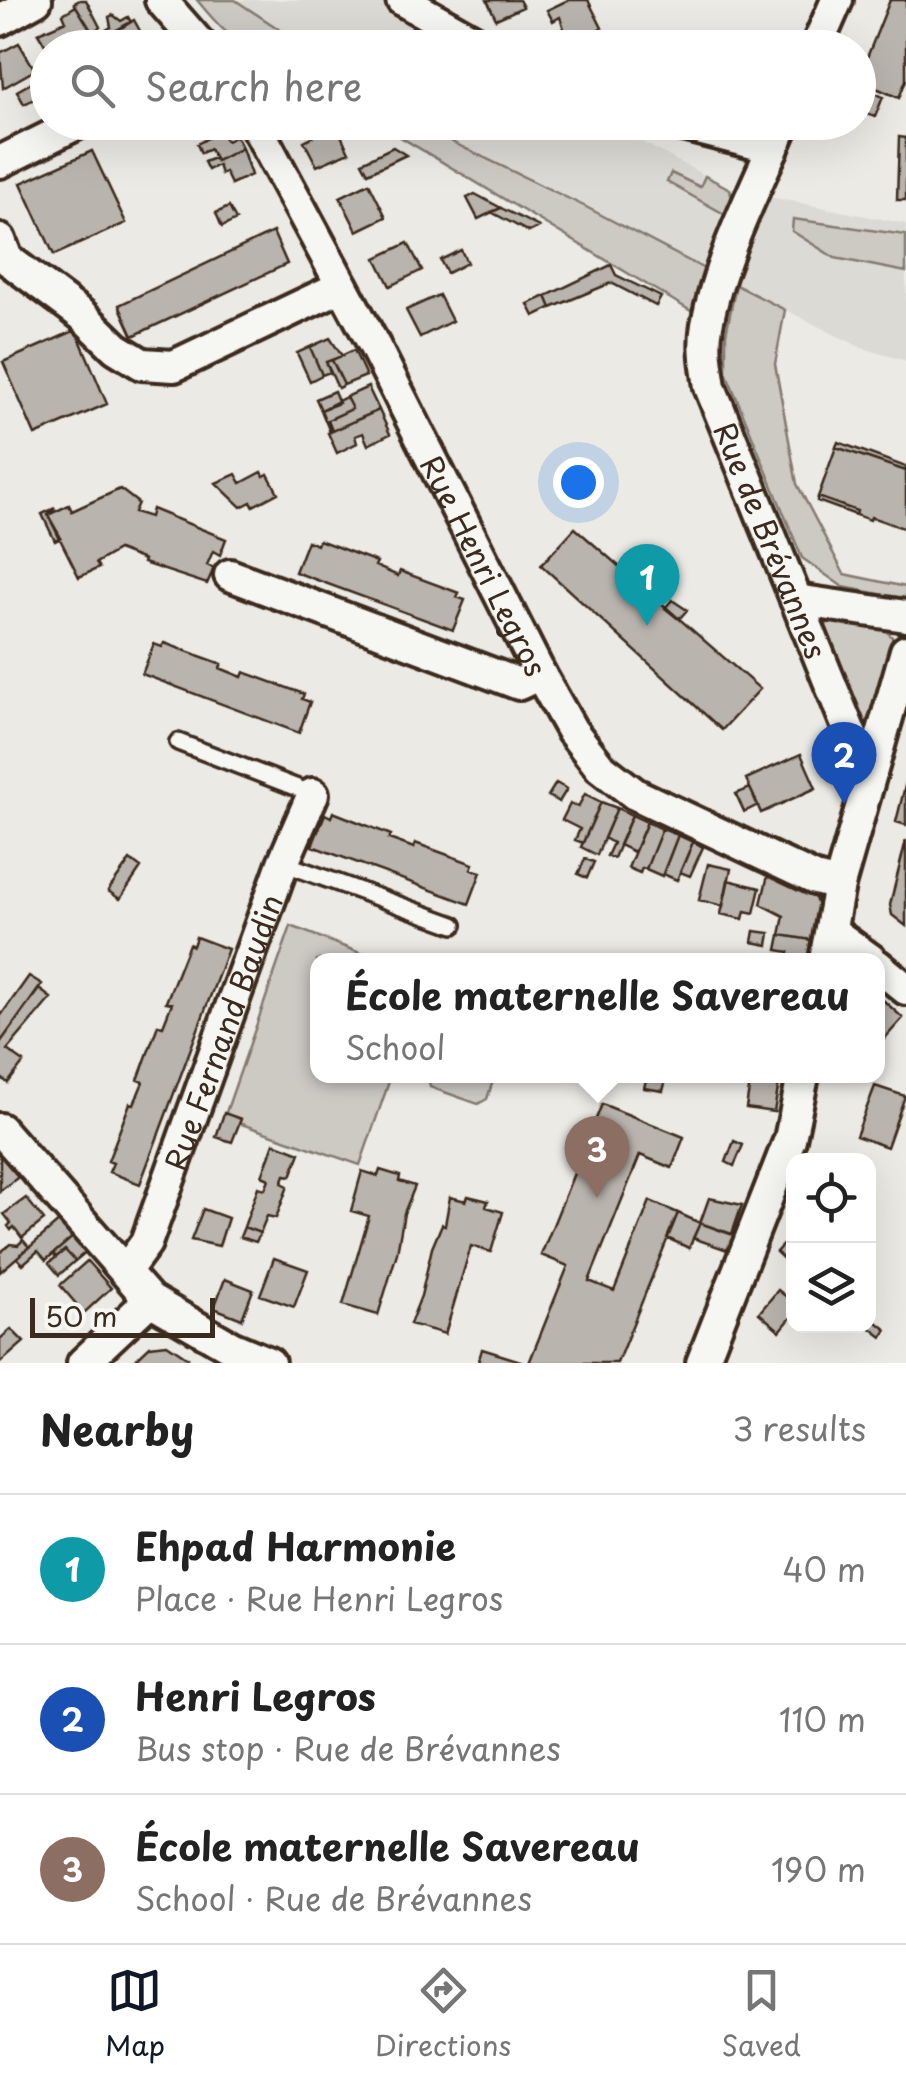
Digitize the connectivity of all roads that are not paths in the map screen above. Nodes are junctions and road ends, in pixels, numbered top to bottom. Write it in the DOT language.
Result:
graph roads {
  1 [pos="36,0"];
  2 [pos="161,0"];
  3 [pos="402,0"];
  4 [pos="837,0"];
  5 [pos="0,20"];
  6 [pos="188,30"];
  7 [pos="455,30"];
  8 [pos="824,30"];
  9 [pos="44,140"];
  10 [pos="264,140"];
  11 [pos="777,140"];
  12 [pos="0,162"];
  13 [pos="0,240"];
  14 [pos="342,286"];
  15 [pos="230,575"];
  16 [pos="796,600"];
  17 [pos="906,616"];
  18 [pos="906,651"];
  19 [pos="540,674"];
  20 [pos="178,742"];
  21 [pos="868,777"];
  22 [pos="313,794"];
  23 [pos="283,863"];
  24 [pos="839,885"];
  25 [pos="454,925"];
  26 [pos="828,946"];
  27 [pos="885,972"];
  28 [pos="906,988"];
  29 [pos="802,1083"];
  30 [pos="0,1128"];
  31 [pos="126,1270"];
  32 [pos="150,1300"];
  33 [pos="83,1363"];
  34 [pos="269,1363"];
  35 [pos="702,1363"];
  1 -- 5 [label="street"];
  2 -- 6 [label="street"];
  3 -- 7 [label="street"];
  4 -- 8 [label="street"];
  9 -- 12 [label="street"];
  10 -- 14 [label="street, Rue Henri Legros"];
  11 -- 16 [label="street, Rue de Brévannes"];
  13 -- 14 [label="street"];
  14 -- 19 [label="street, Rue Henri Legros"];
  15 -- 19 [label="street"];
  16 -- 17 [label="street"];
  16 -- 21 [label="street, Rue de Brévannes"];
  18 -- 21 [label="street"];
  19 -- 24 [label="street, Rue Henri Legros"];
  20 -- 22 [label="lane"];
  21 -- 24 [label="street"];
  22 -- 23 [label="street, Rue Fernand Baudin"];
  23 -- 25 [label="lane"];
  23 -- 31 [label="street, Rue Fernand Baudin"];
  24 -- 26 [label="street"];
  27 -- 28 [label="street"];
  29 -- 35 [label="street"];
  30 -- 31 [label="street"];
  31 -- 32 [label="street"];
  32 -- 33 [label="street"];
  32 -- 34 [label="street"];
}
